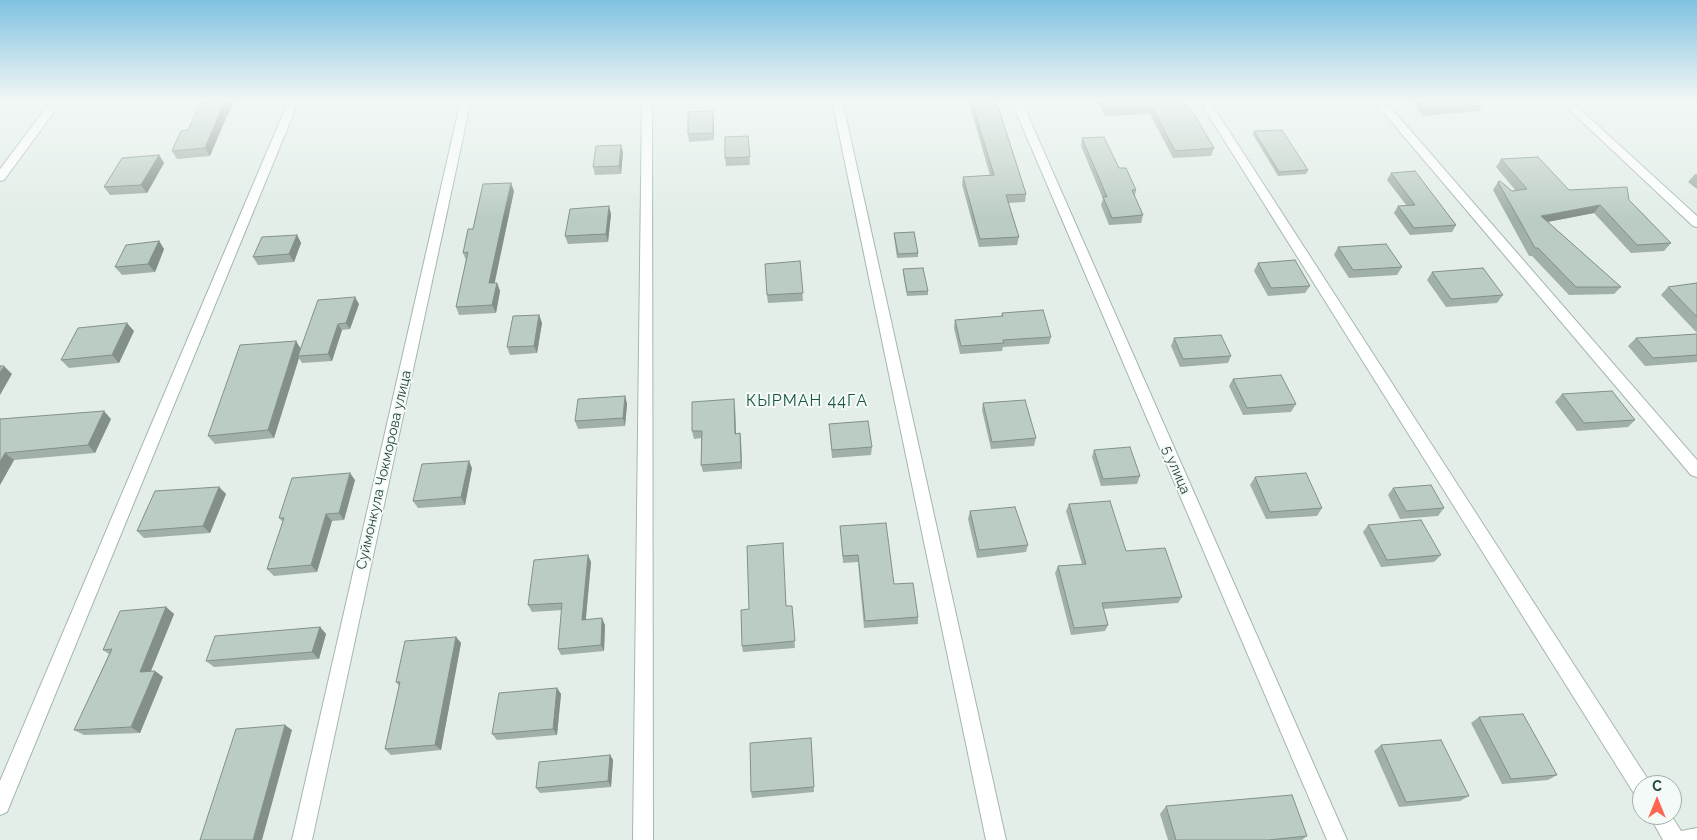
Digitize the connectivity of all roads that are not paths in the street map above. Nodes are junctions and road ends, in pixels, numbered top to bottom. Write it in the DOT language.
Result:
graph roads {
  1 [pos="28,139"];
  2 [pos="278,139"];
  3 [pos="457,139"];
  4 [pos="647,139"];
  5 [pos="845,139"];
  6 [pos="1033,139"];
  7 [pos="1229,139"];
  8 [pos="1412,139"];
  9 [pos="1606,139"];
  10 [pos="0,177"];
  11 [pos="1697,223"];
  12 [pos="1697,471"];
  13 [pos="1634,775"];
  14 [pos="0,805"];
  15 [pos="1665,825"];
  16 [pos="1697,838"];
  17 [pos="302,840"];
  18 [pos="642,840"];
  19 [pos="996,840"];
  20 [pos="1337,840"];
  21 [pos="1675,840"];
  22 [pos="1684,840"];
  1 -- 10 [label="street"];
  2 -- 14 [label="street"];
  3 -- 17 [label="street, Суймонкула Чокморова улица"];
  4 -- 18 [label="street"];
  5 -- 19 [label="street"];
  6 -- 20 [label="street, 5 улица"];
  7 -- 13 [label="street"];
  8 -- 12 [label="street"];
  9 -- 11 [label="street"];
  15 -- 21 [label="street"];
  16 -- 22 [label="street"];
}
